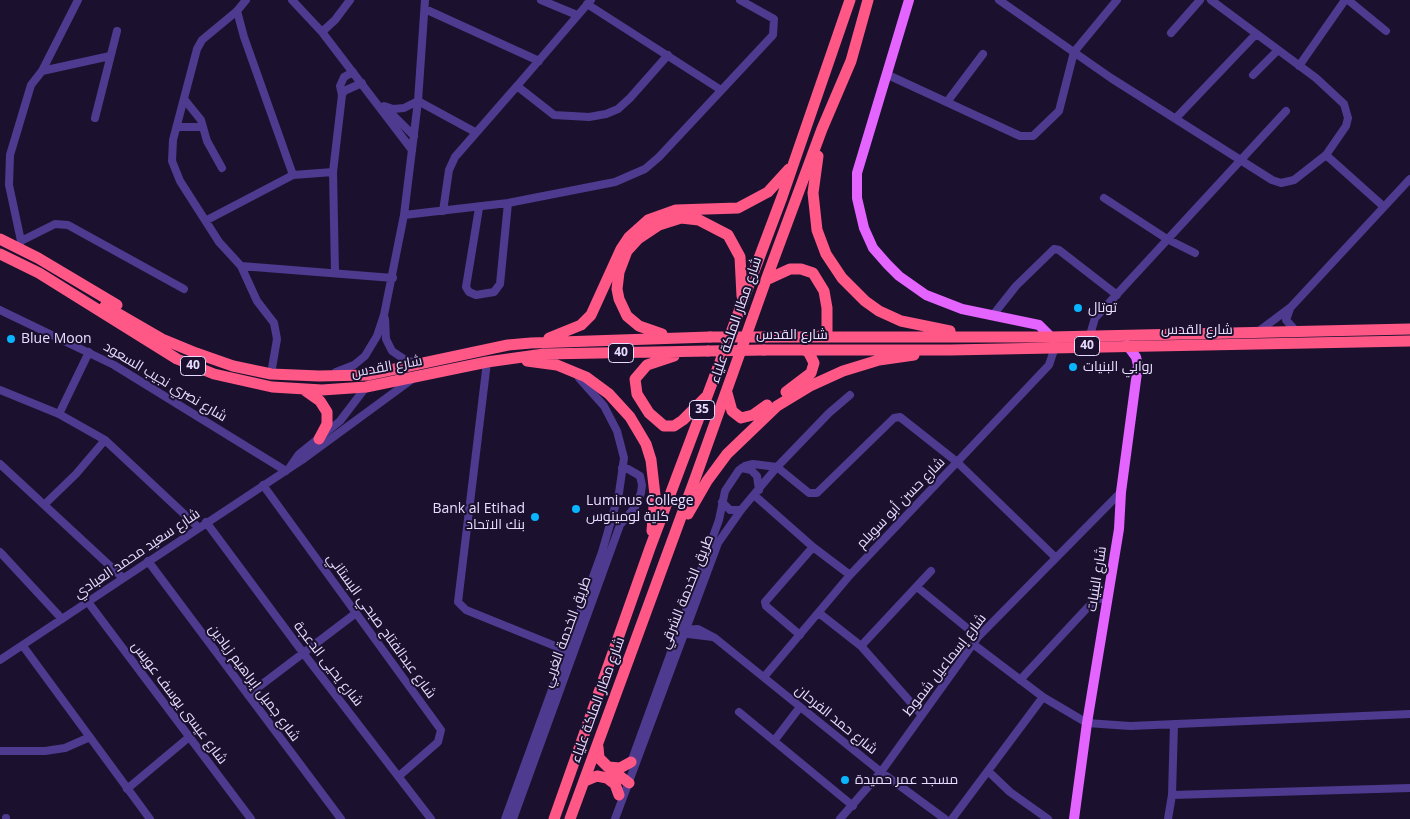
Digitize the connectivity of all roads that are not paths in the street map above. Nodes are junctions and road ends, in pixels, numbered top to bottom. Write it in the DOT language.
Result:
graph roads {
  1 [pos="78,0"];
  2 [pos="246,0"];
  3 [pos="292,0"];
  4 [pos="350,0"];
  5 [pos="425,0"];
  6 [pos="540,0"];
  7 [pos="740,0"];
  8 [pos="850,0"];
  9 [pos="868,0"];
  10 [pos="909,0"];
  11 [pos="1000,0"];
  12 [pos="1117,0"];
  13 [pos="1200,0"];
  14 [pos="1211,0"];
  15 [pos="1346,0"];
  16 [pos="589,2"];
  17 [pos="425,9"];
  18 [pos="237,11"];
  19 [pos="577,16"];
  20 [pos="117,31"];
  21 [pos="1386,31"];
  22 [pos="322,32"];
  23 [pos="1171,34"];
  24 [pos="1256,34"];
  25 [pos="1277,51"];
  26 [pos="1074,52"];
  27 [pos="982,54"];
  28 [pos="668,55"];
  29 [pos="110,56"];
  30 [pos="539,61"];
  31 [pos="1299,66"];
  32 [pos="42,71"];
  33 [pos="353,72"];
  34 [pos="888,75"];
  35 [pos="1253,75"];
  36 [pos="362,83"];
  37 [pos="517,86"];
  38 [pos="721,90"];
  39 [pos="342,95"];
  40 [pos="184,99"];
  41 [pos="375,99"];
  42 [pos="418,101"];
  43 [pos="947,102"];
  44 [pos="384,106"];
  45 [pos="1286,111"];
  46 [pos="95,118"];
  47 [pos="1176,118"];
  48 [pos="176,127"];
  49 [pos="203,127"];
  50 [pos="822,129"];
  51 [pos="475,132"];
  52 [pos="414,136"];
  53 [pos="412,150"];
  54 [pos="1326,155"];
  55 [pos="1242,160"];
  56 [pos="792,166"];
  57 [pos="222,168"];
  58 [pos="333,172"];
  59 [pos="293,175"];
  60 [pos="1410,179"];
  61 [pos="1104,198"];
  62 [pos="508,203"];
  63 [pos="1383,206"];
  64 [pos="478,208"];
  65 [pos="443,211"];
  66 [pos="404,215"];
  67 [pos="207,220"];
  68 [pos="0,239"];
  69 [pos="1167,239"];
  70 [pos="20,244"];
  71 [pos="0,247"];
  72 [pos="1195,253"];
  73 [pos="0,254"];
  74 [pos="241,266"];
  75 [pos="335,272"];
  76 [pos="393,278"];
  77 [pos="766,280"];
  78 [pos="184,289"];
  79 [pos="1117,295"];
  80 [pos="742,302"];
  81 [pos="1290,307"];
  82 [pos="0,310"];
  83 [pos="384,315"];
  84 [pos="993,315"];
  85 [pos="1410,329"];
  86 [pos="1295,330"];
  87 [pos="1259,331"];
  88 [pos="1090,335"];
  89 [pos="673,337"];
  90 [pos="819,337"];
  91 [pos="989,337"];
  92 [pos="162,339"];
  93 [pos="1410,341"];
  94 [pos="1053,342"];
  95 [pos="531,343"];
  96 [pos="1127,345"];
  97 [pos="936,349"];
  98 [pos="804,350"];
  99 [pos="89,352"];
  100 [pos="677,352"];
  101 [pos="505,359"];
  102 [pos="218,360"];
  103 [pos="487,362"];
  104 [pos="431,363"];
  105 [pos="568,369"];
  106 [pos="214,374"];
  107 [pos="271,374"];
  108 [pos="319,376"];
  109 [pos="413,378"];
  110 [pos="366,381"];
  111 [pos="303,389"];
  112 [pos="0,390"];
  113 [pos="727,393"];
  114 [pos="708,395"];
  115 [pos="850,395"];
  116 [pos="59,414"];
  117 [pos="319,439"];
  118 [pos="105,440"];
  119 [pos="957,462"];
  120 [pos="0,464"];
  121 [pos="777,467"];
  122 [pos="622,468"];
  123 [pos="742,468"];
  124 [pos="287,470"];
  125 [pos="263,485"];
  126 [pos="756,492"];
  127 [pos="1121,492"];
  128 [pos="722,502"];
  129 [pos="45,504"];
  130 [pos="742,510"];
  131 [pos="206,522"];
  132 [pos="199,528"];
  133 [pos="813,546"];
  134 [pos="650,548"];
  135 [pos="0,552"];
  136 [pos="666,555"];
  137 [pos="1055,557"];
  138 [pos="148,561"];
  139 [pos="599,570"];
  140 [pos="931,571"];
  141 [pos="850,575"];
  142 [pos="123,578"];
  143 [pos="917,587"];
  144 [pos="1107,598"];
  145 [pos="88,602"];
  146 [pos="356,613"];
  147 [pos="820,613"];
  148 [pos="62,619"];
  149 [pos="682,632"];
  150 [pos="800,635"];
  151 [pos="978,637"];
  152 [pos="973,644"];
  153 [pos="23,646"];
  154 [pos="861,646"];
  155 [pos="565,650"];
  156 [pos="304,654"];
  157 [pos="0,660"];
  158 [pos="764,677"];
  159 [pos="1020,680"];
  160 [pos="248,695"];
  161 [pos="1043,697"];
  162 [pos="800,707"];
  163 [pos="739,712"];
  164 [pos="921,714"];
  165 [pos="1410,714"];
  166 [pos="1086,723"];
  167 [pos="1174,724"];
  168 [pos="90,737"];
  169 [pos="188,738"];
  170 [pos="774,741"];
  171 [pos="598,743"];
  172 [pos="0,752"];
  173 [pos="631,762"];
  174 [pos="608,767"];
  175 [pos="988,771"];
  176 [pos="881,772"];
  177 [pos="399,776"];
  178 [pos="585,781"];
  179 [pos="626,781"];
  180 [pos="1410,788"];
  181 [pos="128,789"];
  182 [pos="1172,794"];
  183 [pos="619,795"];
  184 [pos="853,806"];
  185 [pos="150,819"];
  186 [pos="251,819"];
  187 [pos="341,819"];
  188 [pos="431,819"];
  189 [pos="505,819"];
  190 [pos="513,819"];
  191 [pos="554,819"];
  192 [pos="570,819"];
  193 [pos="610,819"];
  194 [pos="616,819"];
  195 [pos="840,819"];
  196 [pos="944,819"];
  197 [pos="952,819"];
  198 [pos="1048,819"];
  199 [pos="1074,819"];
  200 [pos="1168,819"];
  1 -- 32 [label="street"];
  2 -- 18 [label="street"];
  3 -- 22 [label="street"];
  4 -- 22 [label="street"];
  5 -- 17 [label="street"];
  6 -- 19 [label="street"];
  7 -- 38 [label="street"];
  8 -- 56 [label="highway, شارع مطار الملكة علياء / 35"];
  9 -- 50 [label="highway, شارع مطار الملكة علياء / 35"];
  10 -- 34 [label="main road"];
  11 -- 26 [label="street"];
  12 -- 26 [label="street"];
  13 -- 23 [label="street"];
  14 -- 24 [label="street"];
  15 -- 21 [label="street"];
  15 -- 31 [label="street"];
  16 -- 19 [label="street"];
  16 -- 28 [label="street"];
  17 -- 30 [label="street"];
  17 -- 42 [label="street"];
  18 -- 40 [label="street"];
  18 -- 59 [label="street"];
  19 -- 30 [label="street"];
  20 -- 29 [label="street"];
  22 -- 33 [label="street"];
  24 -- 25 [label="street"];
  24 -- 47 [label="street"];
  25 -- 31 [label="street"];
  25 -- 35 [label="street"];
  26 -- 43 [label="street"];
  26 -- 47 [label="street"];
  27 -- 43 [label="street"];
  28 -- 37 [label="street"];
  28 -- 38 [label="street"];
  29 -- 32 [label="street"];
  29 -- 46 [label="street"];
  30 -- 37 [label="street"];
  31 -- 54 [label="street"];
  32 -- 70 [label="street"];
  33 -- 36 [label="street"];
  33 -- 39 [label="street"];
  34 -- 43 [label="street"];
  34 -- 84 [label="main road"];
  36 -- 39 [label="street"];
  36 -- 41 [label="street"];
  37 -- 51 [label="street"];
  38 -- 62 [label="street"];
  39 -- 58 [label="street"];
  40 -- 48 [label="street"];
  40 -- 49 [label="street"];
  41 -- 44 [label="street"];
  41 -- 53 [label="street"];
  42 -- 44 [label="street"];
  42 -- 51 [label="street"];
  42 -- 52 [label="street"];
  44 -- 52 [label="street"];
  45 -- 55 [label="street"];
  47 -- 55 [label="street"];
  48 -- 49 [label="street"];
  48 -- 67 [label="street"];
  49 -- 57 [label="street"];
  50 -- 77 [label="highway, شارع مطار الملكة علياء / 35"];
  50 -- 91 [label="highway"];
  51 -- 65 [label="street"];
  52 -- 53 [label="street"];
  53 -- 66 [label="street"];
  54 -- 55 [label="street"];
  54 -- 63 [label="street"];
  55 -- 69 [label="street"];
  56 -- 80 [label="highway, شارع مطار الملكة علياء / 35"];
  56 -- 95 [label="highway"];
  58 -- 59 [label="street"];
  58 -- 75 [label="street"];
  59 -- 67 [label="street"];
  60 -- 63 [label="street"];
  61 -- 69 [label="street"];
  62 -- 64 [label="street"];
  62 -- 64 [label="street"];
  63 -- 81 [label="street"];
  64 -- 65 [label="street"];
  65 -- 66 [label="street"];
  66 -- 76 [label="street"];
  67 -- 74 [label="street"];
  68 -- 70 [label="highway"];
  69 -- 72 [label="street"];
  69 -- 79 [label="street"];
  70 -- 78 [label="street"];
  70 -- 92 [label="highway"];
  71 -- 92 [label="highway, شارع القدس / 40"];
  73 -- 106 [label="highway, شارع القدس / 40"];
  74 -- 75 [label="street"];
  74 -- 107 [label="street"];
  75 -- 76 [label="street"];
  76 -- 83 [label="street"];
  77 -- 90 [label="highway"];
  77 -- 113 [label="highway, شارع مطار الملكة علياء / 35"];
  79 -- 84 [label="street"];
  79 -- 88 [label="street"];
  80 -- 89 [label="highway"];
  80 -- 114 [label="highway, شارع مطار الملكة علياء / 35"];
  81 -- 86 [label="street"];
  81 -- 87 [label="street"];
  82 -- 99 [label="street, شارع نصري نجيب السعود"];
  83 -- 104 [label="street"];
  83 -- 108 [label="street"];
  84 -- 94 [label="main road"];
  85 -- 86 [label="highway, شارع القدس / 40"];
  86 -- 87 [label="highway, شارع القدس / 40"];
  87 -- 88 [label="highway, شارع القدس / 40"];
  88 -- 94 [label="highway, شارع القدس / 40"];
  89 -- 90 [label="highway, شارع القدس / 40, bridge"];
  89 -- 95 [label="highway, شارع القدس / 40"];
  90 -- 91 [label="highway, شارع القدس / 40"];
  91 -- 94 [label="highway, شارع القدس / 40"];
  92 -- 102 [label="highway, شارع القدس / 40"];
  93 -- 96 [label="highway, شارع القدس / 40"];
  94 -- 96 [label="highway, شارع القدس / 40"];
  94 -- 97 [label="highway, شارع القدس / 40"];
  94 -- 119 [label="street, شارع حسن أبو سويلم"];
  95 -- 104 [label="highway, شارع القدس / 40"];
  96 -- 127 [label="main road, شارع البنيات"];
  97 -- 98 [label="highway, شارع القدس / 40"];
  97 -- 136 [label="highway"];
  98 -- 100 [label="highway, شارع القدس / 40, bridge"];
  98 -- 113 [label="highway"];
  99 -- 116 [label="street"];
  99 -- 124 [label="street, شارع نصري نجيب السعود"];
  100 -- 101 [label="highway, شارع القدس / 40"];
  100 -- 114 [label="highway"];
  101 -- 103 [label="highway, شارع القدس / 40"];
  101 -- 105 [label="highway"];
  102 -- 106 [label="highway"];
  102 -- 107 [label="highway, شارع القدس / 40"];
  103 -- 109 [label="highway, شارع القدس / 40"];
  103 -- 155 [label="street"];
  104 -- 110 [label="highway, شارع القدس / 40"];
  105 -- 122 [label="street, طريق الخدمة الغربي"];
  105 -- 134 [label="highway"];
  106 -- 111 [label="highway, شارع القدس / 40"];
  107 -- 108 [label="highway, شارع القدس / 40"];
  108 -- 110 [label="highway, شارع القدس / 40"];
  109 -- 110 [label="highway, شارع القدس / 40"];
  109 -- 124 [label="street, شارع سعيد محمد العبادي"];
  110 -- 111 [label="highway, شارع القدس / 40"];
  110 -- 117 [label="street, شارع سعيد محمد العبادي"];
  111 -- 117 [label="highway"];
  112 -- 116 [label="street"];
  113 -- 136 [label="highway, شارع مطار الملكة علياء / 35"];
  114 -- 134 [label="highway, شارع مطار الملكة علياء / 35"];
  115 -- 121 [label="street, طريق الخدمة الشرقي"];
  116 -- 118 [label="street"];
  117 -- 124 [label="street, شارع سعيد محمد العبادي"];
  118 -- 129 [label="street"];
  118 -- 132 [label="street"];
  119 -- 121 [label="street"];
  119 -- 137 [label="street"];
  119 -- 141 [label="street, شارع حسن أبو سويلم"];
  120 -- 129 [label="street"];
  121 -- 123 [label="street"];
  121 -- 126 [label="street, طريق الخدمة الشرقي"];
  122 -- 139 [label="street, طريق الخدمة الغربي"];
  122 -- 139 [label="street, طريق الخدمة الغربي"];
  123 -- 126 [label="street"];
  123 -- 128 [label="street, طريق الخدمة الشرقي"];
  124 -- 125 [label="street, شارع سعيد محمد العبادي"];
  125 -- 131 [label="street, شارع سعيد محمد العبادي"];
  125 -- 146 [label="street, شارع عبدالفتاح صبحي البستاني"];
  126 -- 130 [label="street, طريق الخدمة الشرقي"];
  126 -- 133 [label="street"];
  127 -- 137 [label="street, شارع إسماعيل شموط"];
  127 -- 144 [label="main road, شارع البنيات"];
  128 -- 130 [label="street"];
  128 -- 149 [label="street, طريق الخدمة الشرقي"];
  129 -- 142 [label="street"];
  130 -- 149 [label="street, طريق الخدمة الشرقي"];
  131 -- 132 [label="street, شارع سعيد محمد العبادي"];
  131 -- 156 [label="street, شارع يحيى الدعجة"];
  132 -- 138 [label="street, شارع سعيد محمد العبادي"];
  133 -- 141 [label="street"];
  133 -- 150 [label="street"];
  134 -- 191 [label="highway, شارع مطار الملكة علياء / 35"];
  135 -- 148 [label="street"];
  136 -- 171 [label="highway, شارع مطار الملكة علياء / 35"];
  137 -- 151 [label="street, شارع إسماعيل شموط"];
  138 -- 142 [label="street, شارع سعيد محمد العبادي"];
  138 -- 160 [label="street, شارع جميل إبراهيم زيادين"];
  139 -- 155 [label="street, طريق الخدمة الغربي"];
  139 -- 190 [label="street, طريق الخدمة الغربي"];
  140 -- 143 [label="street"];
  141 -- 147 [label="street, شارع حسن أبو سويلم"];
  142 -- 145 [label="street, شارع سعيد محمد العبادي"];
  143 -- 151 [label="street"];
  143 -- 154 [label="street"];
  144 -- 159 [label="street"];
  144 -- 166 [label="main road, شارع البنيات"];
  145 -- 148 [label="street, شارع سعيد محمد العبادي"];
  145 -- 169 [label="street, شارع عيسى يوسف عويس"];
  146 -- 156 [label="street"];
  146 -- 177 [label="street, شارع عبدالفتاح صبحي البستاني"];
  147 -- 150 [label="street, شارع حسن أبو سويلم"];
  147 -- 154 [label="street"];
  148 -- 153 [label="street, شارع سعيد محمد العبادي"];
  149 -- 158 [label="street, شارع حمد الفرحان"];
  149 -- 173 [label="street, طريق الخدمة الشرقي"];
  149 -- 179 [label="street, طريق الخدمة الشرقي"];
  150 -- 158 [label="street, شارع حسن أبو سويلم"];
  151 -- 152 [label="street, شارع إسماعيل شموط"];
  152 -- 159 [label="street"];
  152 -- 164 [label="street, شارع إسماعيل شموط"];
  153 -- 157 [label="street, شارع سعيد محمد العبادي"];
  153 -- 168 [label="street"];
  154 -- 164 [label="street"];
  155 -- 189 [label="street, طريق الخدمة الغربي"];
  156 -- 160 [label="street"];
  156 -- 177 [label="street, شارع يحيى الدعجة"];
  158 -- 162 [label="street, شارع حمد الفرحان"];
  159 -- 161 [label="street"];
  160 -- 187 [label="street, شارع جميل إبراهيم زيادين"];
  161 -- 166 [label="street"];
  161 -- 175 [label="street"];
  162 -- 170 [label="street"];
  162 -- 176 [label="street, شارع حمد الفرحان"];
  163 -- 170 [label="street"];
  164 -- 176 [label="street, شارع إسماعيل شموط"];
  165 -- 167 [label="street"];
  166 -- 167 [label="street"];
  166 -- 199 [label="main road, شارع البنيات"];
  167 -- 182 [label="street"];
  168 -- 172 [label="street"];
  168 -- 181 [label="street"];
  169 -- 181 [label="street"];
  169 -- 186 [label="street, شارع عيسى يوسف عويس"];
  170 -- 184 [label="street"];
  171 -- 174 [label="highway"];
  171 -- 178 [label="highway, شارع مطار الملكة علياء / 35"];
  173 -- 174 [label="highway"];
  173 -- 179 [label="street, طريق الخدمة الشرقي"];
  174 -- 179 [label="highway"];
  175 -- 197 [label="street"];
  175 -- 198 [label="street"];
  176 -- 184 [label="street, شارع إسماعيل شموط"];
  176 -- 196 [label="street, شارع حمد الفرحان"];
  177 -- 188 [label="street, شارع يحيى الدعجة"];
  178 -- 183 [label="highway"];
  178 -- 192 [label="highway, شارع مطار الملكة علياء / 35"];
  179 -- 183 [label="street, طريق الخدمة الشرقي"];
  179 -- 194 [label="street, طريق الخدمة الشرقي"];
  180 -- 182 [label="street"];
  181 -- 185 [label="street"];
  182 -- 200 [label="street"];
  183 -- 193 [label="street, طريق الخدمة الشرقي"];
  184 -- 195 [label="street, شارع إسماعيل شموط"];
}
